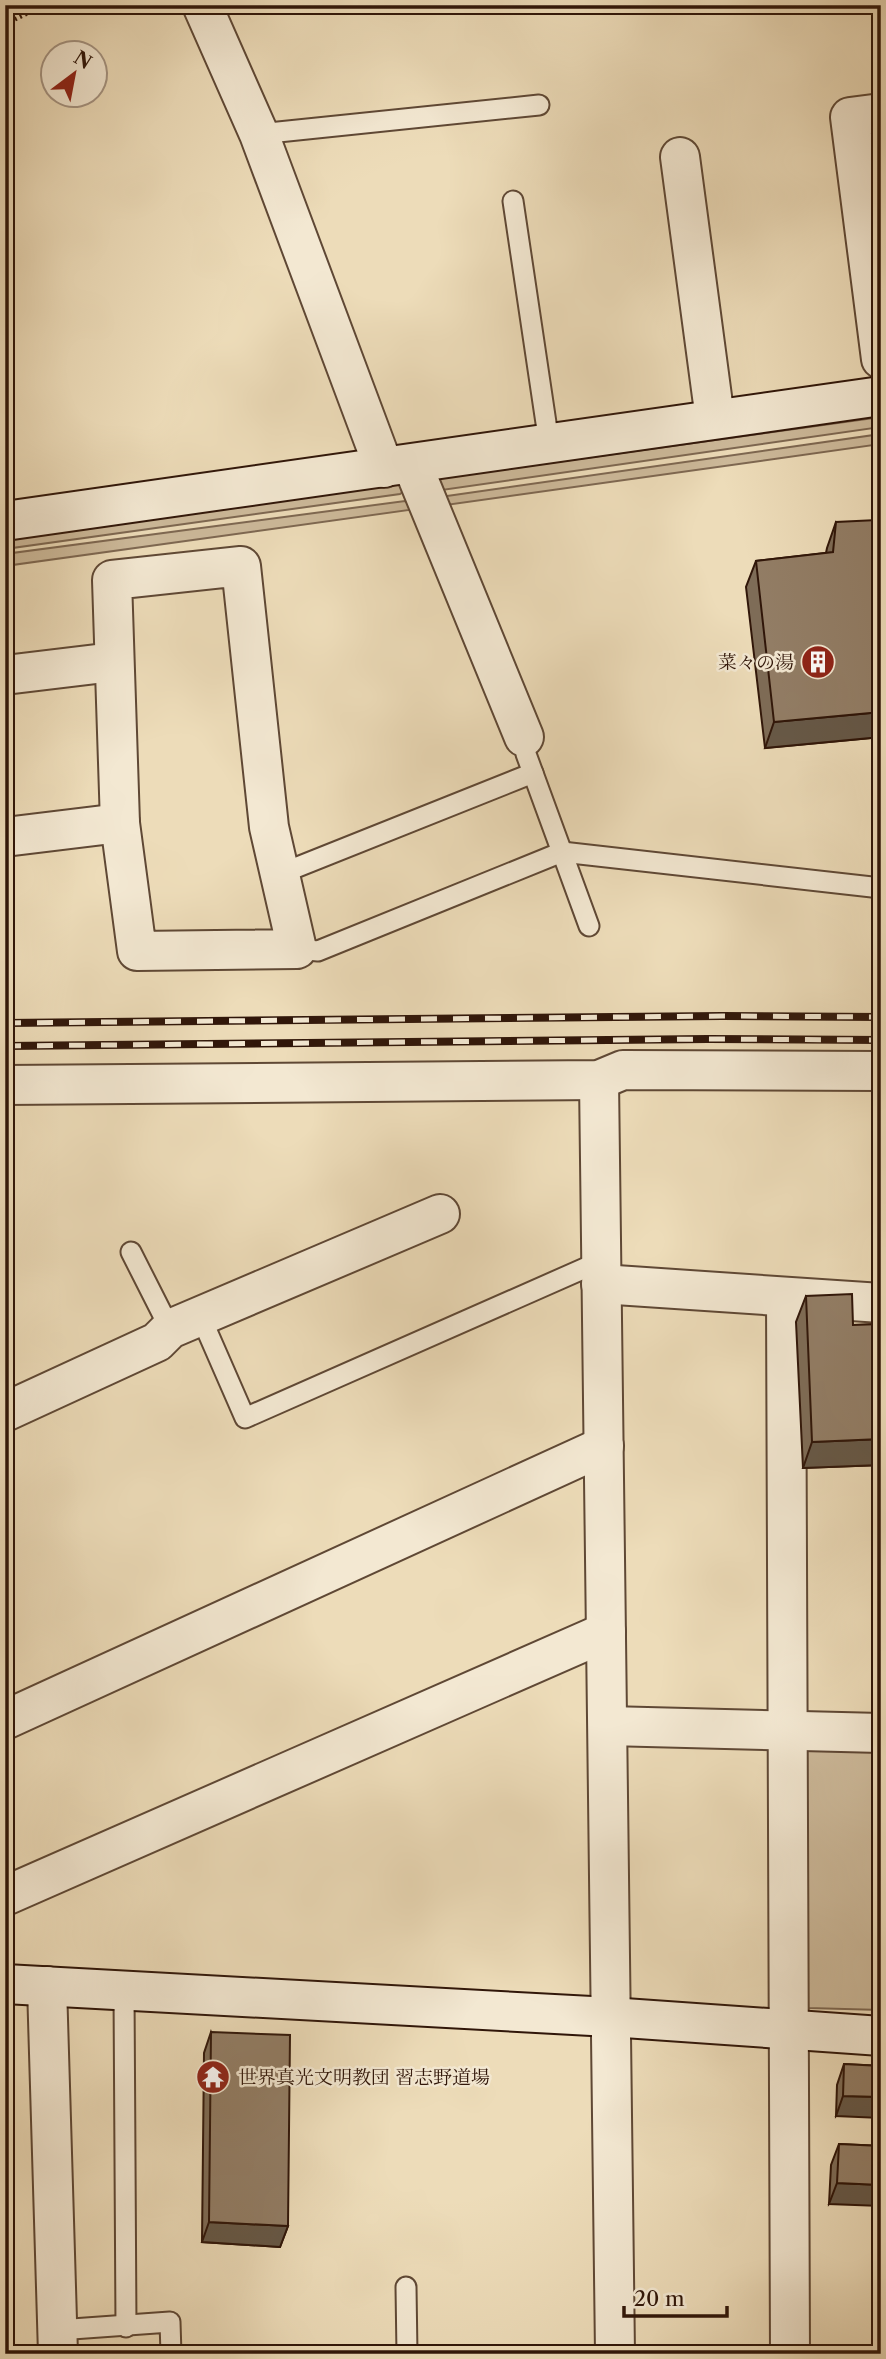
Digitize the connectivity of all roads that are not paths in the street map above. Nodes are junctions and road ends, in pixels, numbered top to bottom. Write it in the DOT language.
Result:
graph roads {
  1 [pos="202,5"];
  2 [pos="539,105"];
  3 [pos="881,113"];
  4 [pos="259,134"];
  5 [pos="680,157"];
  6 [pos="513,201"];
  7 [pos="881,359"];
  8 [pos="881,396"];
  9 [pos="715,419"];
  10 [pos="549,443"];
  11 [pos="398,466"];
  12 [pos="5,521"];
  13 [pos="113,663"];
  14 [pos="5,675"];
  15 [pos="529,755"];
  16 [pos="120,823"];
  17 [pos="5,837"];
  18 [pos="562,852"];
  19 [pos="280,874"];
  20 [pos="881,888"];
  21 [pos="589,926"];
  22 [pos="297,949"];
  23 [pos="881,1071"];
  24 [pos="598,1080"];
  25 [pos="5,1085"];
  26 [pos="440,1214"];
  27 [pos="131,1252"];
  28 [pos="601,1272"];
  29 [pos="786,1297"];
  30 [pos="881,1303"];
  31 [pos="185,1322"];
  32 [pos="5,1412"];
  33 [pos="604,1446"];
  34 [pos="606,1632"];
  35 [pos="5,1720"];
  36 [pos="608,1726"];
  37 [pos="788,1730"];
  38 [pos="881,1733"];
  39 [pos="5,1896"];
  40 [pos="5,1984"];
  41 [pos="47,1986"];
  42 [pos="124,1991"];
  43 [pos="610,2017"];
  44 [pos="789,2029"];
  45 [pos="881,2036"];
  46 [pos="406,2287"];
  47 [pos="126,2328"];
  48 [pos="58,2342"];
  49 [pos="171,2354"];
  50 [pos="407,2354"];
  51 [pos="615,2354"];
  52 [pos="790,2354"];
  1 -- 4 [label="street"];
  2 -- 4 [label="lane"];
  3 -- 7 [label="street"];
  4 -- 11 [label="street"];
  5 -- 9 [label="street"];
  6 -- 10 [label="lane"];
  8 -- 9 [label="street"];
  9 -- 10 [label="street"];
  10 -- 11 [label="street"];
  11 -- 12 [label="street"];
  11 -- 15 [label="street"];
  13 -- 14 [label="street"];
  13 -- 16 [label="street"];
  13 -- 19 [label="street"];
  15 -- 18 [label="lane"];
  15 -- 19 [label="lane"];
  16 -- 17 [label="street"];
  16 -- 22 [label="street"];
  18 -- 20 [label="lane"];
  18 -- 21 [label="lane"];
  18 -- 22 [label="lane"];
  19 -- 22 [label="street"];
  23 -- 24 [label="street"];
  24 -- 25 [label="street"];
  24 -- 28 [label="street"];
  26 -- 31 [label="street"];
  27 -- 31 [label="lane"];
  28 -- 29 [label="street"];
  28 -- 31 [label="lane"];
  28 -- 33 [label="street"];
  29 -- 30 [label="street"];
  29 -- 37 [label="street"];
  31 -- 32 [label="street"];
  33 -- 34 [label="street"];
  33 -- 35 [label="street"];
  34 -- 36 [label="street"];
  34 -- 39 [label="street"];
  36 -- 37 [label="street"];
  36 -- 43 [label="street"];
  37 -- 38 [label="street"];
  37 -- 44 [label="street"];
  40 -- 41 [label="street"];
  41 -- 42 [label="street"];
  41 -- 48 [label="street"];
  42 -- 43 [label="street"];
  42 -- 47 [label="lane"];
  43 -- 44 [label="street"];
  43 -- 51 [label="street"];
  44 -- 45 [label="street"];
  44 -- 52 [label="street"];
  46 -- 50 [label="lane"];
  47 -- 48 [label="lane"];
  47 -- 49 [label="lane"];
}
